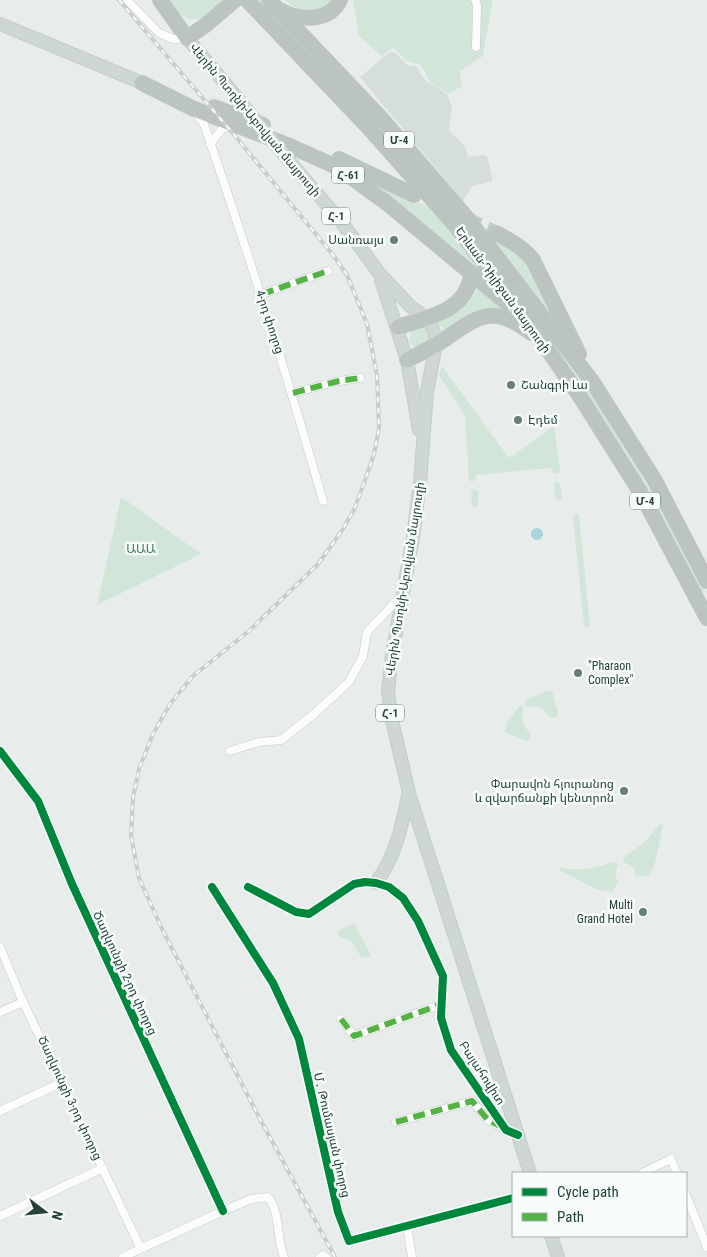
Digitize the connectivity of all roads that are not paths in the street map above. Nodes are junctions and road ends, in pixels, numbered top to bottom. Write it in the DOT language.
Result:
graph roads {
  1 [pos="127,0"];
  2 [pos="235,0"];
  3 [pos="247,0"];
  4 [pos="340,0"];
  5 [pos="475,0"];
  6 [pos="161,1"];
  7 [pos="272,4"];
  8 [pos="0,24"];
  9 [pos="186,38"];
  10 [pos="476,47"];
  11 [pos="142,83"];
  12 [pos="192,108"];
  13 [pos="233,125"];
  14 [pos="210,144"];
  15 [pos="414,195"];
  16 [pos="496,233"];
  17 [pos="328,271"];
  18 [pos="379,273"];
  19 [pos="471,275"];
  20 [pos="262,294"];
  21 [pos="524,317"];
  22 [pos="426,318"];
  23 [pos="398,327"];
  24 [pos="436,344"];
  25 [pos="544,347"];
  26 [pos="407,360"];
  27 [pos="360,378"];
  28 [pos="592,381"];
  29 [pos="293,393"];
  30 [pos="422,450"];
  31 [pos="323,501"];
  32 [pos="707,581"];
  33 [pos="403,595"];
  34 [pos="707,618"];
  35 [pos="0,751"];
  36 [pos="230,751"];
  37 [pos="409,793"];
  38 [pos="376,883"];
  39 [pos="248,887"];
  40 [pos="212,888"];
  41 [pos="0,947"];
  42 [pos="23,1002"];
  43 [pos="442,1004"];
  44 [pos="0,1012"];
  45 [pos="341,1019"];
  46 [pos="63,1082"];
  47 [pos="0,1111"];
  48 [pos="396,1122"];
  49 [pos="506,1130"];
  50 [pos="518,1135"];
  51 [pos="103,1168"];
  52 [pos="530,1172"];
  53 [pos="644,1172"];
  54 [pos="677,1172"];
  55 [pos="687,1197"];
  56 [pos="512,1198"];
  57 [pos="222,1211"];
  58 [pos="0,1216"];
  59 [pos="407,1226"];
  60 [pos="551,1237"];
  61 [pos="707,1246"];
  62 [pos="141,1249"];
  63 [pos="123,1257"];
  64 [pos="284,1257"];
  65 [pos="320,1257"];
  66 [pos="326,1257"];
  67 [pos="412,1257"];
  68 [pos="558,1257"];
  1 -- 9 [label="street"];
  2 -- 9 [label="highway"];
  3 -- 21 [label="highway, Երևան-Դիլիջան մայրուղի / Մ-4"];
  4 -- 7 [label="highway"];
  5 -- 10 [label="street"];
  6 -- 9 [label="highway, Հ-1"];
  7 -- 28 [label="highway, Երևան-Դիլիջան մայրուղի / Մ-4"];
  8 -- 11 [label="main road, Հ-61"];
  9 -- 18 [label="main road, Վերին Պտղնի-Աբովյան մայրուղի / Հ-1, bridge"];
  11 -- 12 [label="highway, Հ-61"];
  11 -- 15 [label="highway, Հ-61"];
  12 -- 13 [label="highway, Հ-61"];
  12 -- 14 [label="street, 4-րդ փողոց"];
  13 -- 14 [label="street"];
  13 -- 19 [label="highway, Հ-61"];
  14 -- 20 [label="street, 4-րդ փողոց"];
  16 -- 28 [label="highway"];
  17 -- 20 [label="street"];
  18 -- 22 [label="main road, Վերին Պտղնի-Աբովյան մայրուղի / Հ-1"];
  18 -- 23 [label="main road, Վերին Պտղնի-Աբովյան մայրուղի / Հ-1"];
  19 -- 21 [label="highway, Հ-61"];
  19 -- 22 [label="highway"];
  20 -- 29 [label="street, 4-րդ փողոց"];
  21 -- 25 [label="highway, Երևան-Դիլիջան մայրուղի / Մ-4"];
  22 -- 23 [label="highway"];
  22 -- 24 [label="main road, Վերին Պտղնի-Աբովյան մայրուղի / Հ-1"];
  23 -- 26 [label="main road, Վերին Պտղնի-Աբովյան մայրուղի / Հ-1"];
  24 -- 25 [label="highway"];
  24 -- 26 [label="highway"];
  24 -- 30 [label="main road, Վերին Պտղնի-Աբովյան մայրուղի / Հ-1"];
  25 -- 34 [label="highway, Երևան-Դիլիջան մայրուղի / Մ-4"];
  26 -- 30 [label="main road, Վերին Պտղնի-Աբովյան մայրուղի / Հ-1"];
  27 -- 29 [label="street"];
  28 -- 32 [label="highway, Երևան-Դիլիջան մայրուղի / Մ-4"];
  29 -- 31 [label="street, 4-րդ փողոց"];
  30 -- 33 [label="main road, Վերին Պտղնի-Աբովյան մայրուղի / Հ-1"];
  33 -- 36 [label="street"];
  33 -- 37 [label="main road, Վերին Պտղնի-Աբովյան մայրուղի / Հ-1"];
  35 -- 57 [label="street, Ծաղկունքի 2-րդ փողոց"];
  37 -- 38 [label="main road"];
  37 -- 50 [label="main road, Վերին Պտղնի-Աբովյան մայրուղի / Հ-1"];
  38 -- 39 [label="street"];
  38 -- 43 [label="street, Բալահովիտ"];
  40 -- 59 [label="street, Մ․ Թումասյան փողոց"];
  41 -- 42 [label="street, Ծաղկունքի 3-րդ փողոց"];
  42 -- 44 [label="street"];
  42 -- 46 [label="street, Ծաղկունքի 3-րդ փողոց"];
  43 -- 45 [label="street"];
  43 -- 49 [label="street, Բալահովիտ"];
  46 -- 47 [label="street"];
  46 -- 51 [label="street, Ծաղկունքի 3-րդ փողոց"];
  48 -- 49 [label="street"];
  49 -- 50 [label="street"];
  50 -- 52 [label="main road, Հ-1"];
  51 -- 58 [label="street"];
  51 -- 62 [label="street, Ծաղկունքի 3-րդ փողոց"];
  53 -- 54 [label="street"];
  55 -- 61 [label="street"];
  56 -- 59 [label="street, Մ․ Թումասյան փողոց"];
  57 -- 62 [label="street"];
  57 -- 64 [label="street"];
  59 -- 67 [label="street"];
  60 -- 68 [label="main road"];
  62 -- 63 [label="street"];
  65 -- 66 [label="street"];
}
